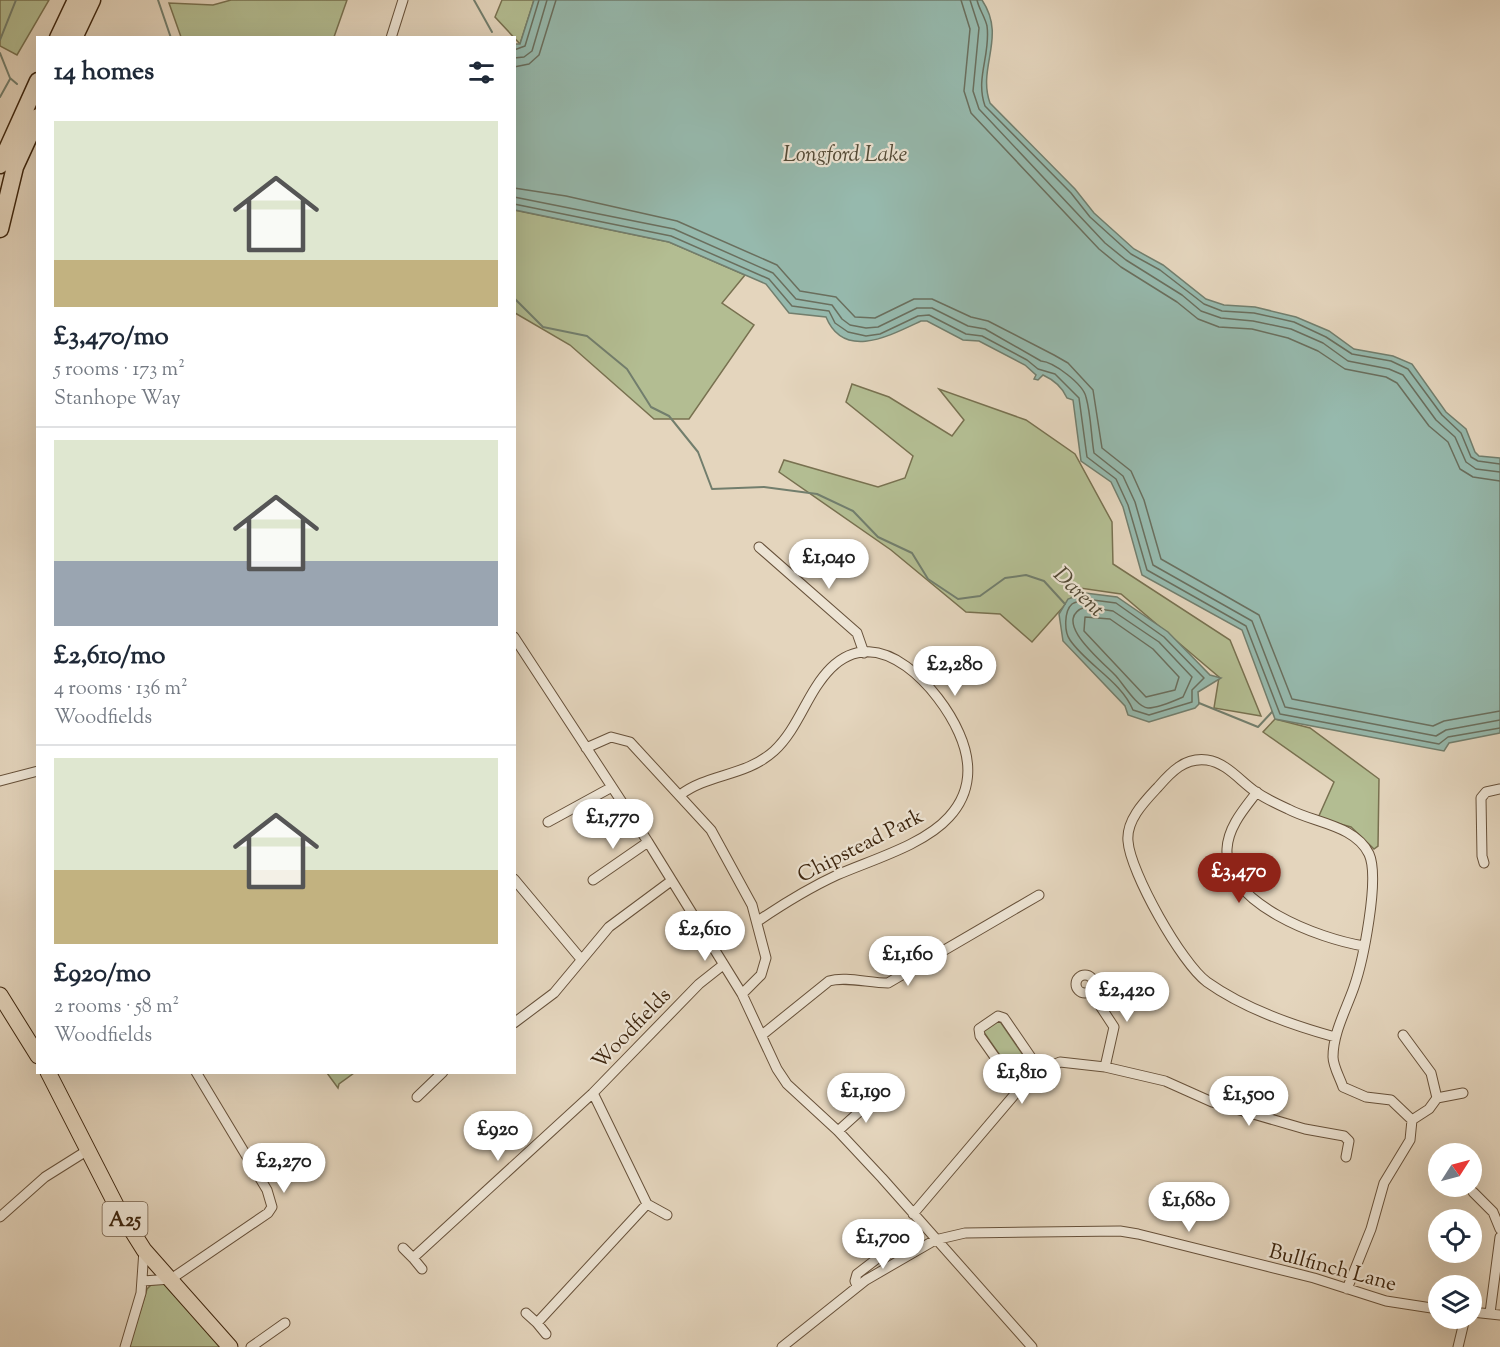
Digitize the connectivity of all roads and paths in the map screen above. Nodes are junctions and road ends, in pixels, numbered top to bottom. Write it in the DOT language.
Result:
graph roads {
  1 [pos="76,0"];
  2 [pos="92,0"];
  3 [pos="403,0"];
  4 [pos="59,36"];
  5 [pos="75,36"];
  6 [pos="392,36"];
  7 [pos="36,82"];
  8 [pos="36,85"];
  9 [pos="36,120"];
  10 [pos="0,136"];
  11 [pos="8,166"];
  12 [pos="0,203"];
  13 [pos="0,229"];
  14 [pos="759,547"];
  15 [pos="516,640"];
  16 [pos="864,653"];
  17 [pos="586,748"];
  18 [pos="36,772"];
  19 [pos="0,781"];
  20 [pos="612,787"];
  21 [pos="1500,789"];
  22 [pos="1257,792"];
  23 [pos="680,795"];
  24 [pos="548,822"];
  25 [pos="648,842"];
  26 [pos="1482,851"];
  27 [pos="1471,853"];
  28 [pos="1484,863"];
  29 [pos="593,880"];
  30 [pos="671,880"];
  31 [pos="516,881"];
  32 [pos="1039,895"];
  33 [pos="758,921"];
  34 [pos="1364,946"];
  35 [pos="581,959"];
  36 [pos="723,965"];
  37 [pos="1091,992"];
  38 [pos="742,994"];
  39 [pos="0,995"];
  40 [pos="516,1022"];
  41 [pos="762,1035"];
  42 [pos="1403,1035"];
  43 [pos="1335,1037"];
  44 [pos="36,1053"];
  45 [pos="1105,1067"];
  46 [pos="1039,1069"];
  47 [pos="49,1074"];
  48 [pos="197,1074"];
  49 [pos="441,1074"];
  50 [pos="1018,1090"];
  51 [pos="593,1093"];
  52 [pos="1463,1093"];
  53 [pos="417,1097"];
  54 [pos="1437,1098"];
  55 [pos="883,1100"];
  56 [pos="1412,1120"];
  57 [pos="838,1131"];
  58 [pos="88,1150"];
  59 [pos="1346,1157"];
  60 [pos="1478,1197"];
  61 [pos="647,1204"];
  62 [pos="913,1214"];
  63 [pos="667,1215"];
  64 [pos="0,1217"];
  65 [pos="1500,1229"];
  66 [pos="1500,1237"];
  67 [pos="935,1240"];
  68 [pos="402,1248"];
  69 [pos="144,1250"];
  70 [pos="413,1258"];
  71 [pos="422,1269"];
  72 [pos="171,1279"];
  73 [pos="143,1281"];
  74 [pos="1347,1289"];
  75 [pos="1428,1308"];
  76 [pos="526,1313"];
  77 [pos="1495,1314"];
  78 [pos="285,1323"];
  79 [pos="537,1323"];
  80 [pos="1462,1329"];
  81 [pos="546,1334"];
  82 [pos="789,1345"];
  83 [pos="125,1347"];
  84 [pos="230,1347"];
  85 [pos="251,1347"];
  86 [pos="1032,1347"];
  87 [pos="1458,1347"];
  1 -- 4 [label="highway"];
  2 -- 5 [label="highway"];
  3 -- 6 [label="street"];
  7 -- 10 [label="highway"];
  8 -- 11 [label="highway"];
  9 -- 11 [label="highway"];
  11 -- 12 [label="highway"];
  11 -- 13 [label="highway"];
  14 -- 16 [label="street"];
  15 -- 17 [label="street"];
  16 -- 23 [label="street"];
  16 -- 33 [label="street, Chipstead Park"];
  17 -- 20 [label="street"];
  17 -- 23 [label="street"];
  18 -- 19 [label="street"];
  20 -- 24 [label="street"];
  20 -- 25 [label="street"];
  21 -- 26 [label="street"];
  22 -- 34 [label="street"];
  22 -- 34 [label="street"];
  22 -- 43 [label="street"];
  23 -- 33 [label="street"];
  25 -- 29 [label="street"];
  25 -- 30 [label="street"];
  26 -- 27 [label="street"];
  26 -- 28 [label="street"];
  30 -- 35 [label="street"];
  30 -- 36 [label="street"];
  31 -- 35 [label="street"];
  32 -- 41 [label="street"];
  33 -- 38 [label="street"];
  34 -- 43 [label="street"];
  35 -- 40 [label="street"];
  36 -- 38 [label="street"];
  36 -- 51 [label="street, Woodfields"];
  37 -- 45 [label="street"];
  38 -- 41 [label="street"];
  39 -- 44 [label="highway"];
  41 -- 57 [label="street"];
  42 -- 54 [label="street"];
  43 -- 56 [label="street"];
  45 -- 46 [label="street"];
  45 -- 59 [label="street"];
  46 -- 50 [label="street"];
  46 -- 50 [label="street"];
  47 -- 58 [label="highway, A25"];
  48 -- 72 [label="street"];
  49 -- 53 [label="street"];
  50 -- 62 [label="street"];
  51 -- 61 [label="street, Woodfields"];
  51 -- 70 [label="street, Woodfields"];
  52 -- 54 [label="street"];
  54 -- 56 [label="street"];
  55 -- 57 [label="street"];
  56 -- 74 [label="street"];
  57 -- 62 [label="street"];
  58 -- 64 [label="street"];
  58 -- 69 [label="highway, A25"];
  60 -- 65 [label="street"];
  61 -- 63 [label="street"];
  61 -- 79 [label="street"];
  62 -- 67 [label="street"];
  66 -- 77 [label="street"];
  67 -- 74 [label="street, Bullfinch Lane"];
  67 -- 82 [label="street, Bullfinch Lane"];
  67 -- 86 [label="street"];
  68 -- 70 [label="street"];
  69 -- 72 [label="highway, A25"];
  69 -- 73 [label="street"];
  70 -- 71 [label="street"];
  72 -- 73 [label="street"];
  72 -- 84 [label="highway, A25"];
  73 -- 83 [label="street"];
  74 -- 75 [label="street, Bullfinch Lane"];
  76 -- 79 [label="street"];
  78 -- 85 [label="street"];
  79 -- 81 [label="street"];
  80 -- 87 [label="street"];
}
